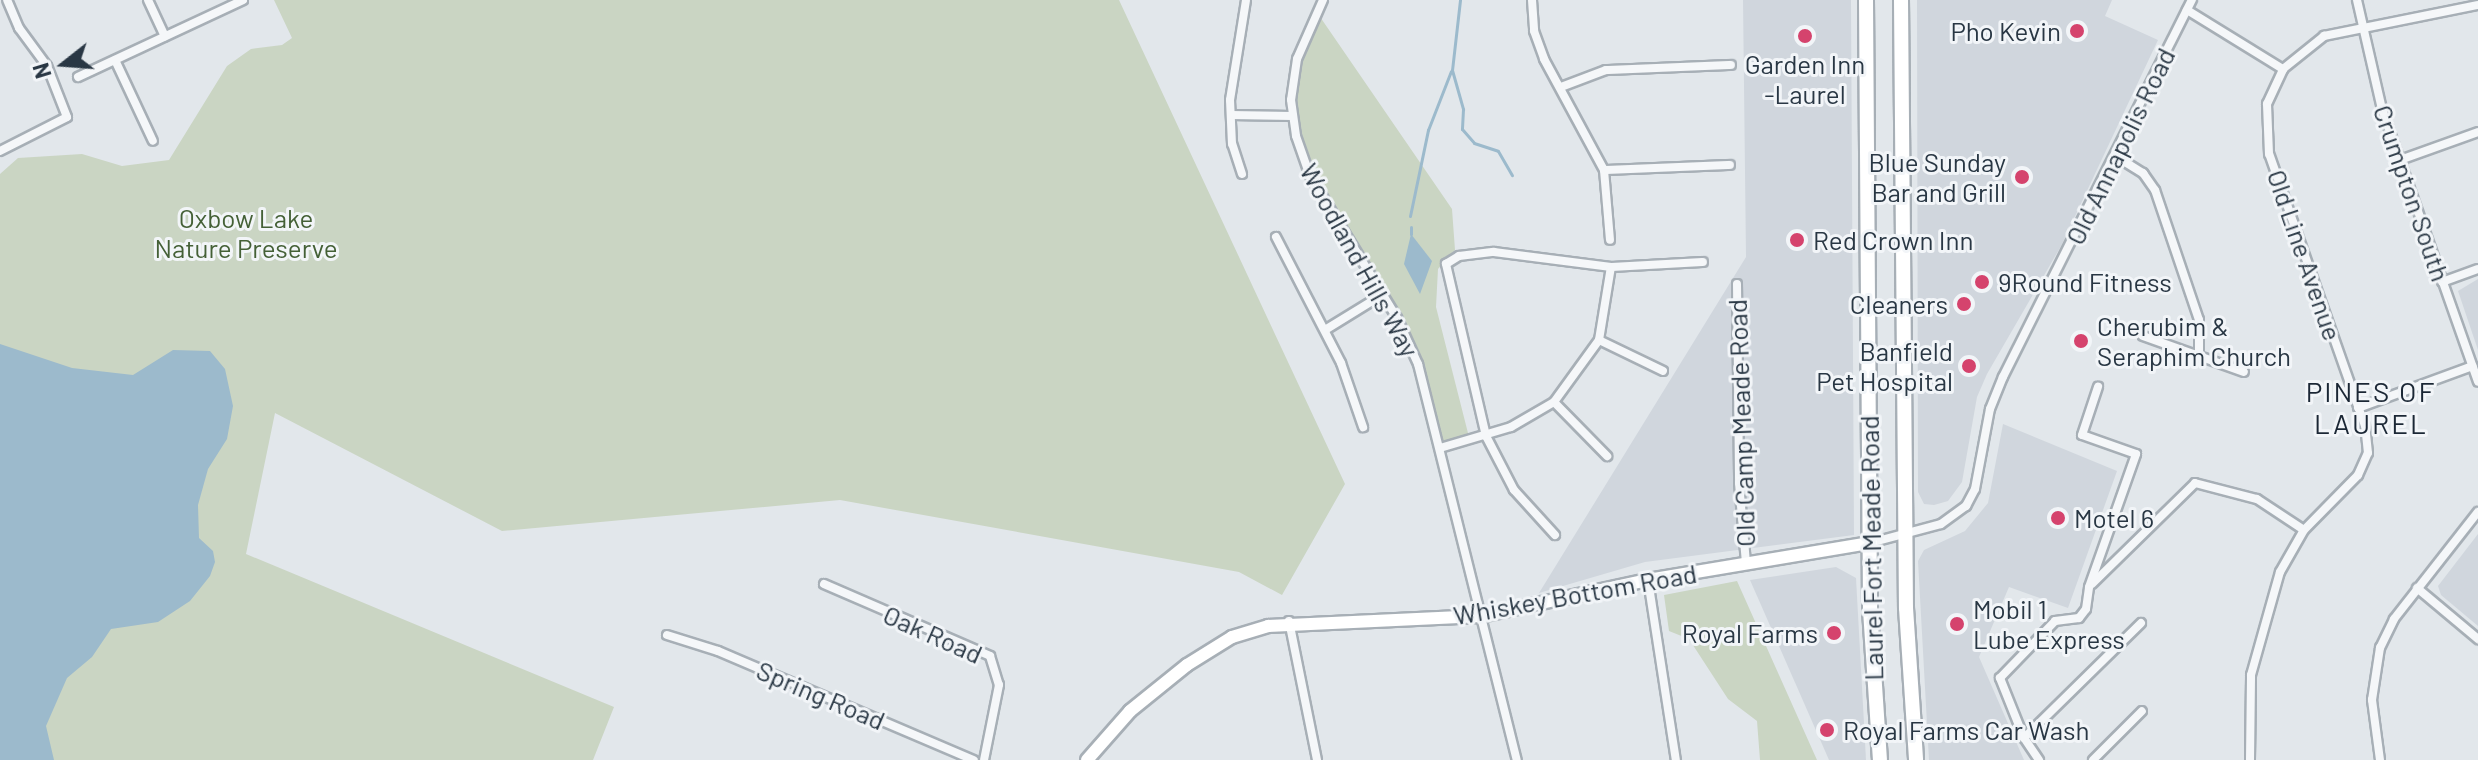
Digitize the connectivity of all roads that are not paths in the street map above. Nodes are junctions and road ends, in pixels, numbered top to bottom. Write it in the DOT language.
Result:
graph roads {
  1 [pos="7,0"];
  2 [pos="148,0"];
  3 [pos="243,0"];
  4 [pos="1246,0"];
  5 [pos="1323,0"];
  6 [pos="1532,0"];
  7 [pos="1866,0"];
  8 [pos="1901,0"];
  9 [pos="2192,0"];
  10 [pos="2357,0"];
  11 [pos="2478,5"];
  12 [pos="2187,10"];
  13 [pos="2363,26"];
  14 [pos="165,36"];
  15 [pos="115,60"];
  16 [pos="1731,65"];
  17 [pos="2283,69"];
  18 [pos="78,77"];
  19 [pos="1561,87"];
  20 [pos="1231,115"];
  21 [pos="1292,116"];
  22 [pos="2478,132"];
  23 [pos="153,141"];
  24 [pos="0,151"];
  25 [pos="2117,157"];
  26 [pos="2400,160"];
  27 [pos="1730,165"];
  28 [pos="1604,170"];
  29 [pos="1242,174"];
  30 [pos="1276,237"];
  31 [pos="1610,240"];
  32 [pos="1703,262"];
  33 [pos="1611,267"];
  34 [pos="2478,269"];
  35 [pos="2442,282"];
  36 [pos="1737,284"];
  37 [pos="1382,295"];
  38 [pos="1325,330"];
  39 [pos="2143,336"];
  40 [pos="1599,340"];
  41 [pos="2199,356"];
  42 [pos="2473,366"];
  43 [pos="1663,371"];
  44 [pos="2244,372"];
  45 [pos="2478,382"];
  46 [pos="2098,387"];
  47 [pos="1554,402"];
  48 [pos="2358,408"];
  49 [pos="1363,427"];
  50 [pos="1486,436"];
  51 [pos="1440,448"];
  52 [pos="1607,456"];
  53 [pos="2478,512"];
  54 [pos="2304,530"];
  55 [pos="1555,535"];
  56 [pos="1905,536"];
  57 [pos="1870,543"];
  58 [pos="1746,563"];
  59 [pos="1648,580"];
  60 [pos="824,584"];
  61 [pos="2089,587"];
  62 [pos="2417,588"];
  63 [pos="1481,616"];
  64 [pos="1289,621"];
  65 [pos="2141,623"];
  66 [pos="667,635"];
  67 [pos="2478,639"];
  68 [pos="2142,711"];
  69 [pos="2024,738"];
  70 [pos="974,760"];
  71 [pos="984,760"];
  72 [pos="1087,760"];
  73 [pos="1317,760"];
  74 [pos="1517,760"];
  75 [pos="1676,760"];
  76 [pos="1880,760"];
  77 [pos="1916,760"];
  78 [pos="2039,760"];
  79 [pos="2093,760"];
  80 [pos="2250,760"];
  81 [pos="2380,760"];
  1 -- 24 [label="street"];
  2 -- 14 [label="street"];
  3 -- 14 [label="street"];
  4 -- 20 [label="street"];
  5 -- 21 [label="street, Woodland Hills Way"];
  6 -- 19 [label="street"];
  7 -- 57 [label="main road, Laurel Fort Meade Road"];
  8 -- 56 [label="main road, Laurel Fort Meade Road"];
  9 -- 12 [label="street, Old Annapolis Road"];
  10 -- 13 [label="street, Crumpton South"];
  11 -- 13 [label="street, Old Line Avenue"];
  12 -- 17 [label="street"];
  12 -- 25 [label="street, Old Annapolis Road"];
  13 -- 17 [label="street, Old Line Avenue"];
  13 -- 26 [label="street, Crumpton South"];
  14 -- 15 [label="street"];
  15 -- 18 [label="street"];
  15 -- 23 [label="street"];
  16 -- 19 [label="street"];
  17 -- 48 [label="street, Old Line Avenue"];
  19 -- 28 [label="street"];
  20 -- 21 [label="street"];
  20 -- 29 [label="street"];
  21 -- 37 [label="street, Woodland Hills Way"];
  22 -- 26 [label="street"];
  25 -- 41 [label="street"];
  25 -- 56 [label="street, Old Annapolis Road"];
  26 -- 35 [label="street, Crumpton South"];
  27 -- 28 [label="street"];
  28 -- 31 [label="street"];
  30 -- 38 [label="street"];
  32 -- 33 [label="street"];
  33 -- 40 [label="street"];
  33 -- 50 [label="street"];
  34 -- 35 [label="street"];
  35 -- 42 [label="street, Crumpton South"];
  36 -- 58 [label="street, Old Camp Meade Road"];
  37 -- 38 [label="street"];
  37 -- 51 [label="street, Woodland Hills Way"];
  38 -- 49 [label="street"];
  39 -- 41 [label="street"];
  40 -- 43 [label="street"];
  40 -- 47 [label="street"];
  41 -- 44 [label="street"];
  42 -- 45 [label="street, Crumpton South"];
  42 -- 48 [label="street"];
  46 -- 61 [label="street"];
  47 -- 50 [label="street"];
  47 -- 52 [label="street"];
  48 -- 54 [label="street, Old Line Avenue"];
  50 -- 51 [label="street"];
  50 -- 55 [label="street"];
  51 -- 63 [label="street, Woodland Hills Way"];
  53 -- 62 [label="street"];
  54 -- 61 [label="street"];
  54 -- 80 [label="street, Old Line Avenue"];
  56 -- 57 [label="street, Old Annapolis Road"];
  56 -- 77 [label="main road, Laurel Fort Meade Road"];
  57 -- 58 [label="street, Whiskey Bottom Road"];
  57 -- 76 [label="main road, Laurel Fort Meade Road"];
  58 -- 59 [label="street, Whiskey Bottom Road"];
  59 -- 63 [label="street, Whiskey Bottom Road"];
  59 -- 75 [label="street"];
  60 -- 71 [label="street, Oak Road"];
  61 -- 69 [label="street"];
  62 -- 67 [label="street"];
  62 -- 81 [label="street"];
  63 -- 64 [label="street, Whiskey Bottom Road"];
  63 -- 74 [label="street, Woodland Hills Way"];
  64 -- 72 [label="street, Whiskey Bottom Road"];
  64 -- 73 [label="street"];
  65 -- 69 [label="street"];
  66 -- 70 [label="street, Spring Road"];
  68 -- 79 [label="street"];
  69 -- 78 [label="street"];
}
